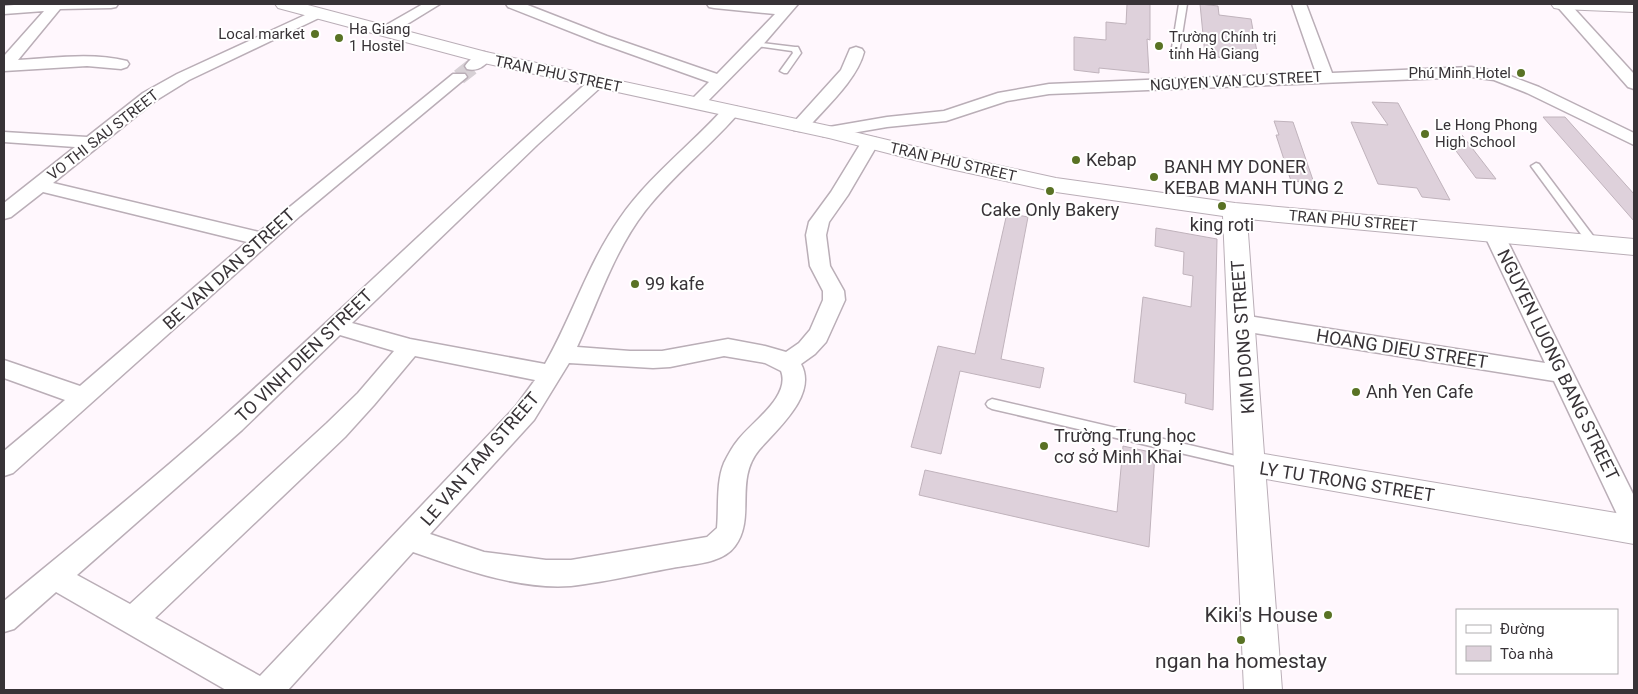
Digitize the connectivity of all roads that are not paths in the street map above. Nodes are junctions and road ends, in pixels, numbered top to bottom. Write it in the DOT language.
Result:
graph roads {
  1 [pos="56,4"];
  2 [pos="111,4"];
  3 [pos="284,4"];
  4 [pos="432,4"];
  5 [pos="513,4"];
  6 [pos="714,4"];
  7 [pos="1183,4"];
  8 [pos="1299,4"];
  9 [pos="1561,4"];
  10 [pos="788,7"];
  11 [pos="1634,7"];
  12 [pos="4,10"];
  13 [pos="316,14"];
  14 [pos="386,32"];
  15 [pos="756,44"];
  16 [pos="856,52"];
  17 [pos="1175,54"];
  18 [pos="121,64"];
  19 [pos="4,66"];
  20 [pos="472,67"];
  21 [pos="784,70"];
  22 [pos="1325,76"];
  23 [pos="720,80"];
  24 [pos="596,83"];
  25 [pos="1634,84"];
  26 [pos="696,103"];
  27 [pos="730,111"];
  28 [pos="800,126"];
  29 [pos="829,132"];
  30 [pos="4,137"];
  31 [pos="1634,140"];
  32 [pos="870,142"];
  33 [pos="90,143"];
  34 [pos="1536,166"];
  35 [pos="39,185"];
  36 [pos="1235,210"];
  37 [pos="4,213"];
  38 [pos="1494,234"];
  39 [pos="262,239"];
  40 [pos="1593,243"];
  41 [pos="1634,247"];
  42 [pos="1242,323"];
  43 [pos="335,326"];
  44 [pos="410,347"];
  45 [pos="788,362"];
  46 [pos="557,364"];
  47 [pos="4,369"];
  48 [pos="1562,374"];
  49 [pos="84,397"];
  50 [pos="992,404"];
  51 [pos="1251,464"];
  52 [pos="4,466"];
  53 [pos="1634,523"];
  54 [pos="1634,530"];
  55 [pos="409,539"];
  56 [pos="55,577"];
  57 [pos="4,619"];
  58 [pos="133,620"];
  59 [pos="255,690"];
  60 [pos="268,690"];
  61 [pos="1263,690"];
  1 -- 2 [label="street"];
  1 -- 12 [label="street"];
  1 -- 19 [label="street"];
  3 -- 13 [label="main road, TRAN PHU STREET"];
  4 -- 14 [label="street"];
  5 -- 23 [label="street"];
  6 -- 10 [label="street"];
  7 -- 17 [label="lane"];
  8 -- 22 [label="street"];
  9 -- 11 [label="main road"];
  9 -- 25 [label="street"];
  10 -- 15 [label="street"];
  13 -- 14 [label="main road, TRAN PHU STREET"];
  13 -- 33 [label="street, VO THI SAU STREET"];
  14 -- 20 [label="main road, TRAN PHU STREET"];
  15 -- 21 [label="lane"];
  15 -- 23 [label="street"];
  16 -- 28 [label="street"];
  18 -- 19 [label="street"];
  20 -- 24 [label="main road, TRAN PHU STREET"];
  20 -- 39 [label="street, BE VAN DAN STREET"];
  22 -- 29 [label="street, NGUYEN VAN CU STREET"];
  22 -- 31 [label="street, NGUYEN VAN CU STREET"];
  23 -- 26 [label="street"];
  24 -- 26 [label="main road, TRAN PHU STREET"];
  24 -- 43 [label="street, TO VINH DIEN STREET"];
  26 -- 27 [label="main road, TRAN PHU STREET"];
  27 -- 28 [label="main road, TRAN PHU STREET"];
  27 -- 46 [label="street, LE VAN TAM STREET"];
  28 -- 29 [label="main road, TRAN PHU STREET"];
  29 -- 32 [label="main road, TRAN PHU STREET"];
  30 -- 33 [label="street"];
  32 -- 36 [label="main road, TRAN PHU STREET"];
  32 -- 45 [label="street"];
  33 -- 35 [label="street, VO THI SAU STREET"];
  34 -- 40 [label="lane"];
  35 -- 37 [label="street, VO THI SAU STREET"];
  35 -- 39 [label="street"];
  36 -- 38 [label="main road, TRAN PHU STREET"];
  36 -- 42 [label="main road, KIM DONG STREET"];
  38 -- 40 [label="main road, TRAN PHU STREET"];
  38 -- 48 [label="street, NGUYEN LUONG BANG STREET"];
  39 -- 49 [label="street, BE VAN DAN STREET"];
  40 -- 41 [label="main road, TRAN PHU STREET"];
  42 -- 48 [label="street, HOANG DIEU STREET"];
  42 -- 51 [label="main road, KIM DONG STREET"];
  43 -- 44 [label="street"];
  43 -- 56 [label="street, TO VINH DIEN STREET"];
  44 -- 46 [label="street"];
  44 -- 58 [label="street"];
  45 -- 46 [label="street"];
  45 -- 55 [label="street"];
  46 -- 55 [label="street, LE VAN TAM STREET"];
  47 -- 49 [label="street"];
  48 -- 53 [label="street, NGUYEN LUONG BANG STREET"];
  49 -- 52 [label="street, BE VAN DAN STREET"];
  50 -- 51 [label="lane"];
  51 -- 54 [label="main road, LY TU TRONG STREET"];
  51 -- 61 [label="main road, LY TU TRONG STREET"];
  55 -- 60 [label="street, LE VAN TAM STREET"];
  56 -- 57 [label="street, TO VINH DIEN STREET"];
  56 -- 58 [label="street"];
  58 -- 59 [label="street"];
}
